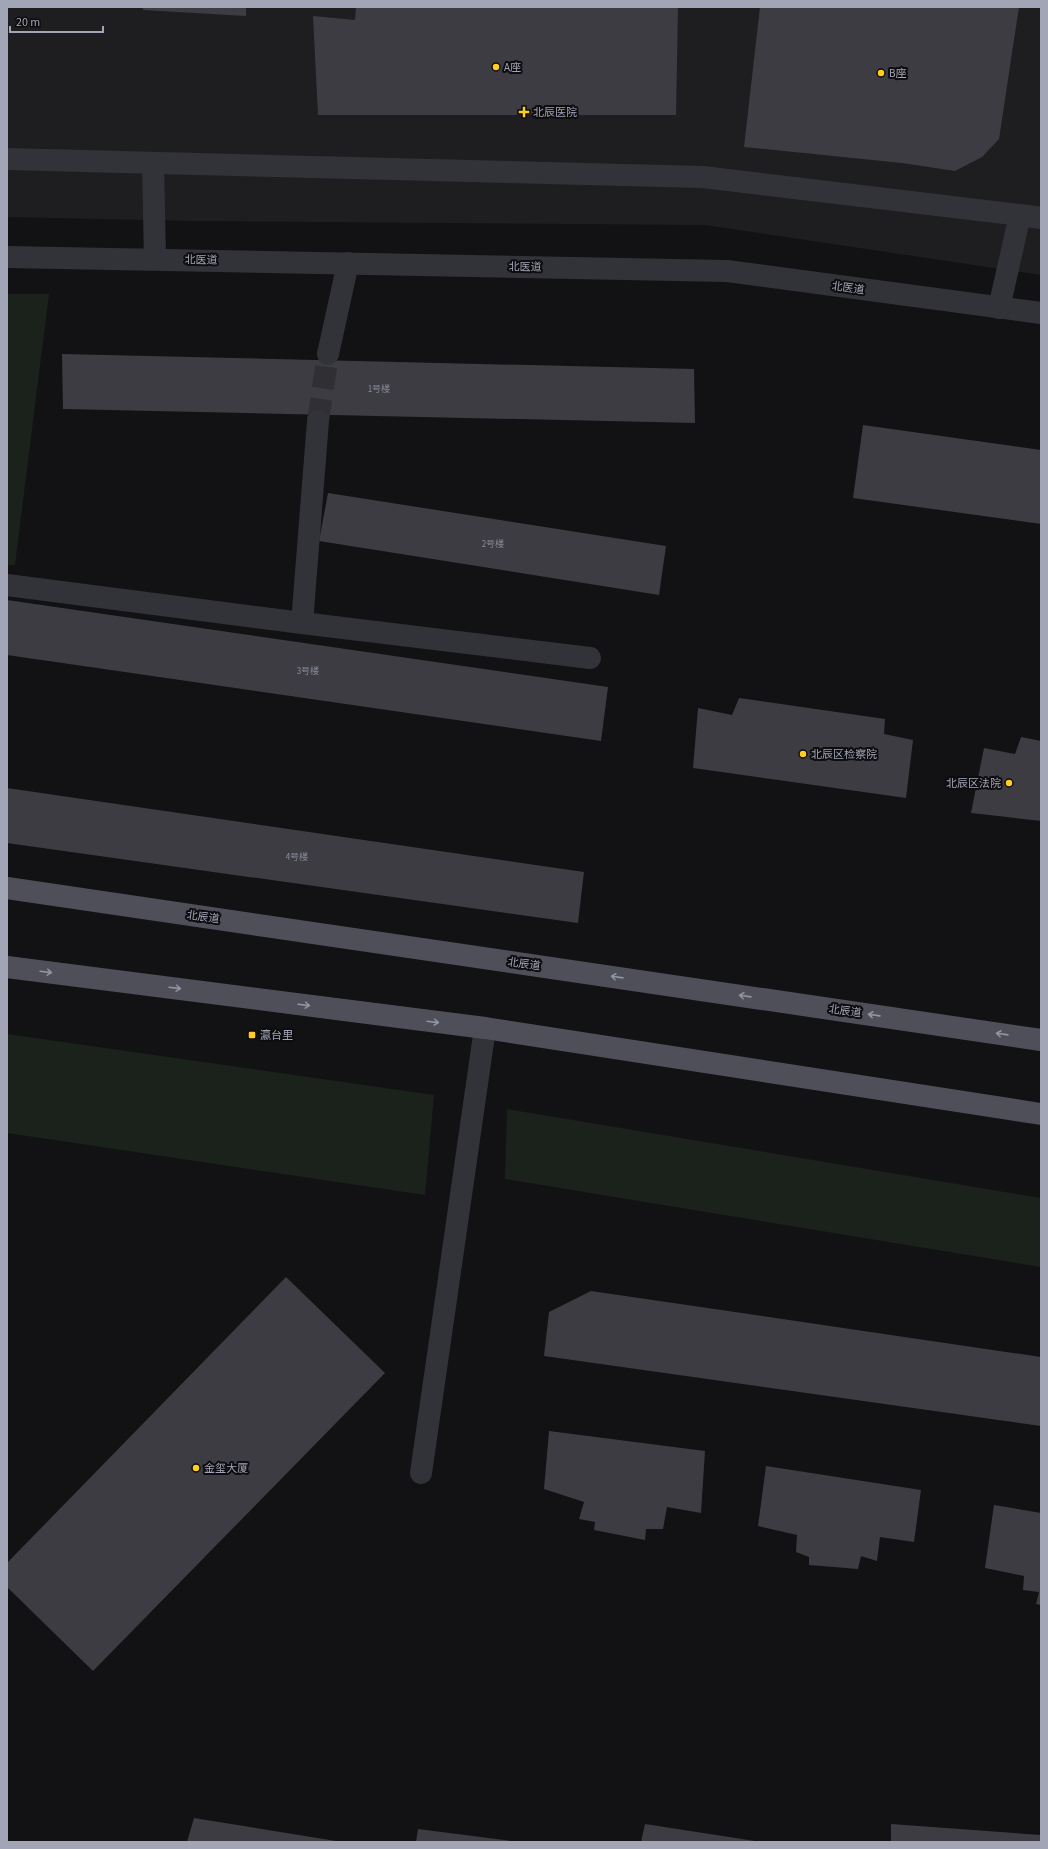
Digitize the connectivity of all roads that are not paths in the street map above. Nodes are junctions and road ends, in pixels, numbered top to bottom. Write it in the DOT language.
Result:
graph roads {
  1 [pos="7,159"];
  2 [pos="153,163"];
  3 [pos="1020,215"];
  4 [pos="1041,218"];
  5 [pos="7,257"];
  6 [pos="155,259"];
  7 [pos="348,263"];
  8 [pos="999,308"];
  9 [pos="1041,313"];
  10 [pos="328,354"];
  11 [pos="318,421"];
  12 [pos="7,585"];
  13 [pos="302,623"];
  14 [pos="590,658"];
  15 [pos="7,888"];
  16 [pos="7,967"];
  17 [pos="485,1028"];
  18 [pos="1041,1040"];
  19 [pos="1041,1114"];
  20 [pos="421,1473"];
  1 -- 2 [label="street"];
  2 -- 3 [label="street"];
  2 -- 6 [label="street"];
  3 -- 4 [label="street"];
  3 -- 8 [label="street"];
  5 -- 6 [label="street, 北医道"];
  6 -- 7 [label="street, 北医道"];
  7 -- 8 [label="street, 北医道"];
  7 -- 10 [label="street"];
  8 -- 9 [label="street, 北医道"];
  11 -- 13 [label="street"];
  12 -- 13 [label="street"];
  13 -- 14 [label="street"];
  18 -- 15 [label="main road, 北辰道, one-way"];
  16 -- 17 [label="main road, one-way"];
  17 -- 19 [label="main road"];
  17 -- 20 [label="street"];
}
